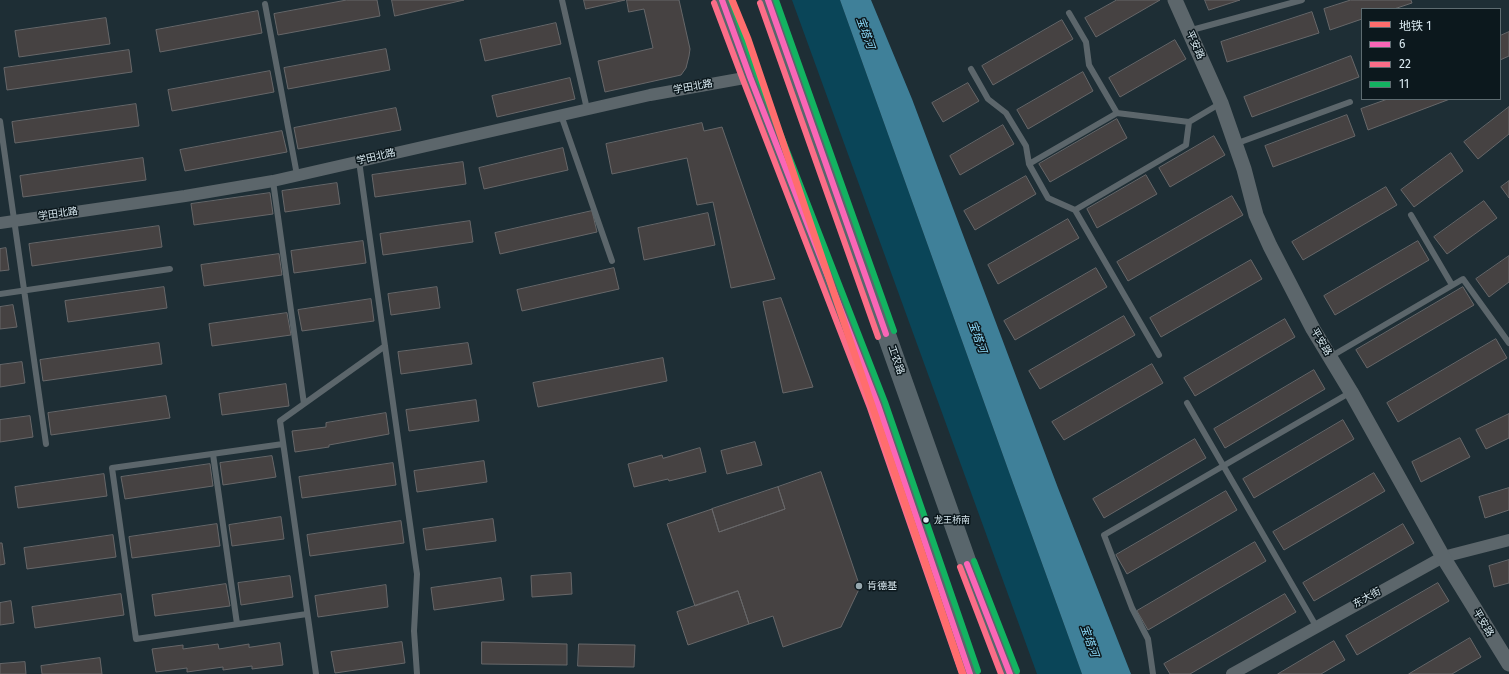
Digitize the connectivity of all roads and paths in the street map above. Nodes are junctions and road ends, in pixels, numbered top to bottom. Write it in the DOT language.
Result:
graph roads {
  1 [pos="562,0"];
  2 [pos="722,0"];
  3 [pos="768,0"];
  4 [pos="1175,0"];
  5 [pos="1302,0"];
  6 [pos="265,4"];
  7 [pos="1069,13"];
  8 [pos="1188,31"];
  9 [pos="971,69"];
  10 [pos="750,77"];
  11 [pos="1350,102"];
  12 [pos="1221,103"];
  13 [pos="587,109"];
  14 [pos="1116,113"];
  15 [pos="561,115"];
  16 [pos="0,121"];
  17 [pos="1188,122"];
  18 [pos="1236,144"];
  19 [pos="358,161"];
  20 [pos="1029,164"];
  21 [pos="297,175"];
  22 [pos="273,181"];
  23 [pos="1075,210"];
  24 [pos="1411,215"];
  25 [pos="14,221"];
  26 [pos="0,223"];
  27 [pos="612,261"];
  28 [pos="170,269"];
  29 [pos="1452,285"];
  30 [pos="24,290"];
  31 [pos="0,294"];
  32 [pos="1509,343"];
  33 [pos="385,346"];
  34 [pos="1160,355"];
  35 [pos="1330,357"];
  36 [pos="1351,392"];
  37 [pos="1187,403"];
  38 [pos="304,404"];
  39 [pos="46,444"];
  40 [pos="283,444"];
  41 [pos="213,454"];
  42 [pos="1223,465"];
  43 [pos="1509,540"];
  44 [pos="1443,556"];
  45 [pos="307,614"];
  46 [pos="237,624"];
  47 [pos="1316,626"];
  48 [pos="1509,664"];
  49 [pos="316,674"];
  50 [pos="417,674"];
  51 [pos="970,674"];
  52 [pos="1010,674"];
  53 [pos="1153,674"];
  54 [pos="1232,674"];
  1 -- 13 [label="lane"];
  2 -- 10 [label="main road"];
  3 -- 52 [label="main road, 工农路"];
  4 -- 8 [label="street, 平安路"];
  5 -- 8 [label="lane"];
  6 -- 21 [label="lane"];
  7 -- 14 [label="lane"];
  8 -- 12 [label="street, 平安路"];
  9 -- 20 [label="lane"];
  10 -- 13 [label="street, 学田北路"];
  10 -- 51 [label="main road"];
  11 -- 18 [label="lane"];
  12 -- 17 [label="lane"];
  12 -- 18 [label="street, 平安路"];
  13 -- 15 [label="street, 学田北路"];
  14 -- 17 [label="lane"];
  14 -- 20 [label="lane"];
  15 -- 19 [label="street, 学田北路"];
  15 -- 27 [label="lane"];
  16 -- 25 [label="lane"];
  17 -- 23 [label="lane"];
  18 -- 35 [label="street, 平安路"];
  19 -- 21 [label="street, 学田北路"];
  19 -- 33 [label="lane"];
  20 -- 23 [label="lane"];
  21 -- 22 [label="street, 学田北路"];
  22 -- 25 [label="street, 学田北路"];
  22 -- 38 [label="lane"];
  23 -- 34 [label="lane"];
  24 -- 29 [label="lane"];
  25 -- 26 [label="street, 学田北路"];
  25 -- 30 [label="lane"];
  28 -- 30 [label="lane"];
  29 -- 32 [label="lane"];
  29 -- 35 [label="lane"];
  30 -- 31 [label="lane"];
  30 -- 39 [label="lane"];
  33 -- 38 [label="lane"];
  33 -- 50 [label="lane"];
  35 -- 36 [label="street, 平安路"];
  36 -- 42 [label="lane"];
  36 -- 44 [label="street, 平安路"];
  37 -- 42 [label="lane"];
  38 -- 40 [label="lane"];
  40 -- 41 [label="lane"];
  40 -- 45 [label="lane"];
  41 -- 46 [label="lane"];
  41 -- 46 [label="lane"];
  42 -- 47 [label="lane"];
  42 -- 53 [label="lane"];
  43 -- 44 [label="street, 东大街"];
  44 -- 47 [label="street, 东大街"];
  44 -- 48 [label="street, 平安路"];
  45 -- 46 [label="lane"];
  45 -- 49 [label="lane"];
  47 -- 54 [label="street, 东大街"];
}
